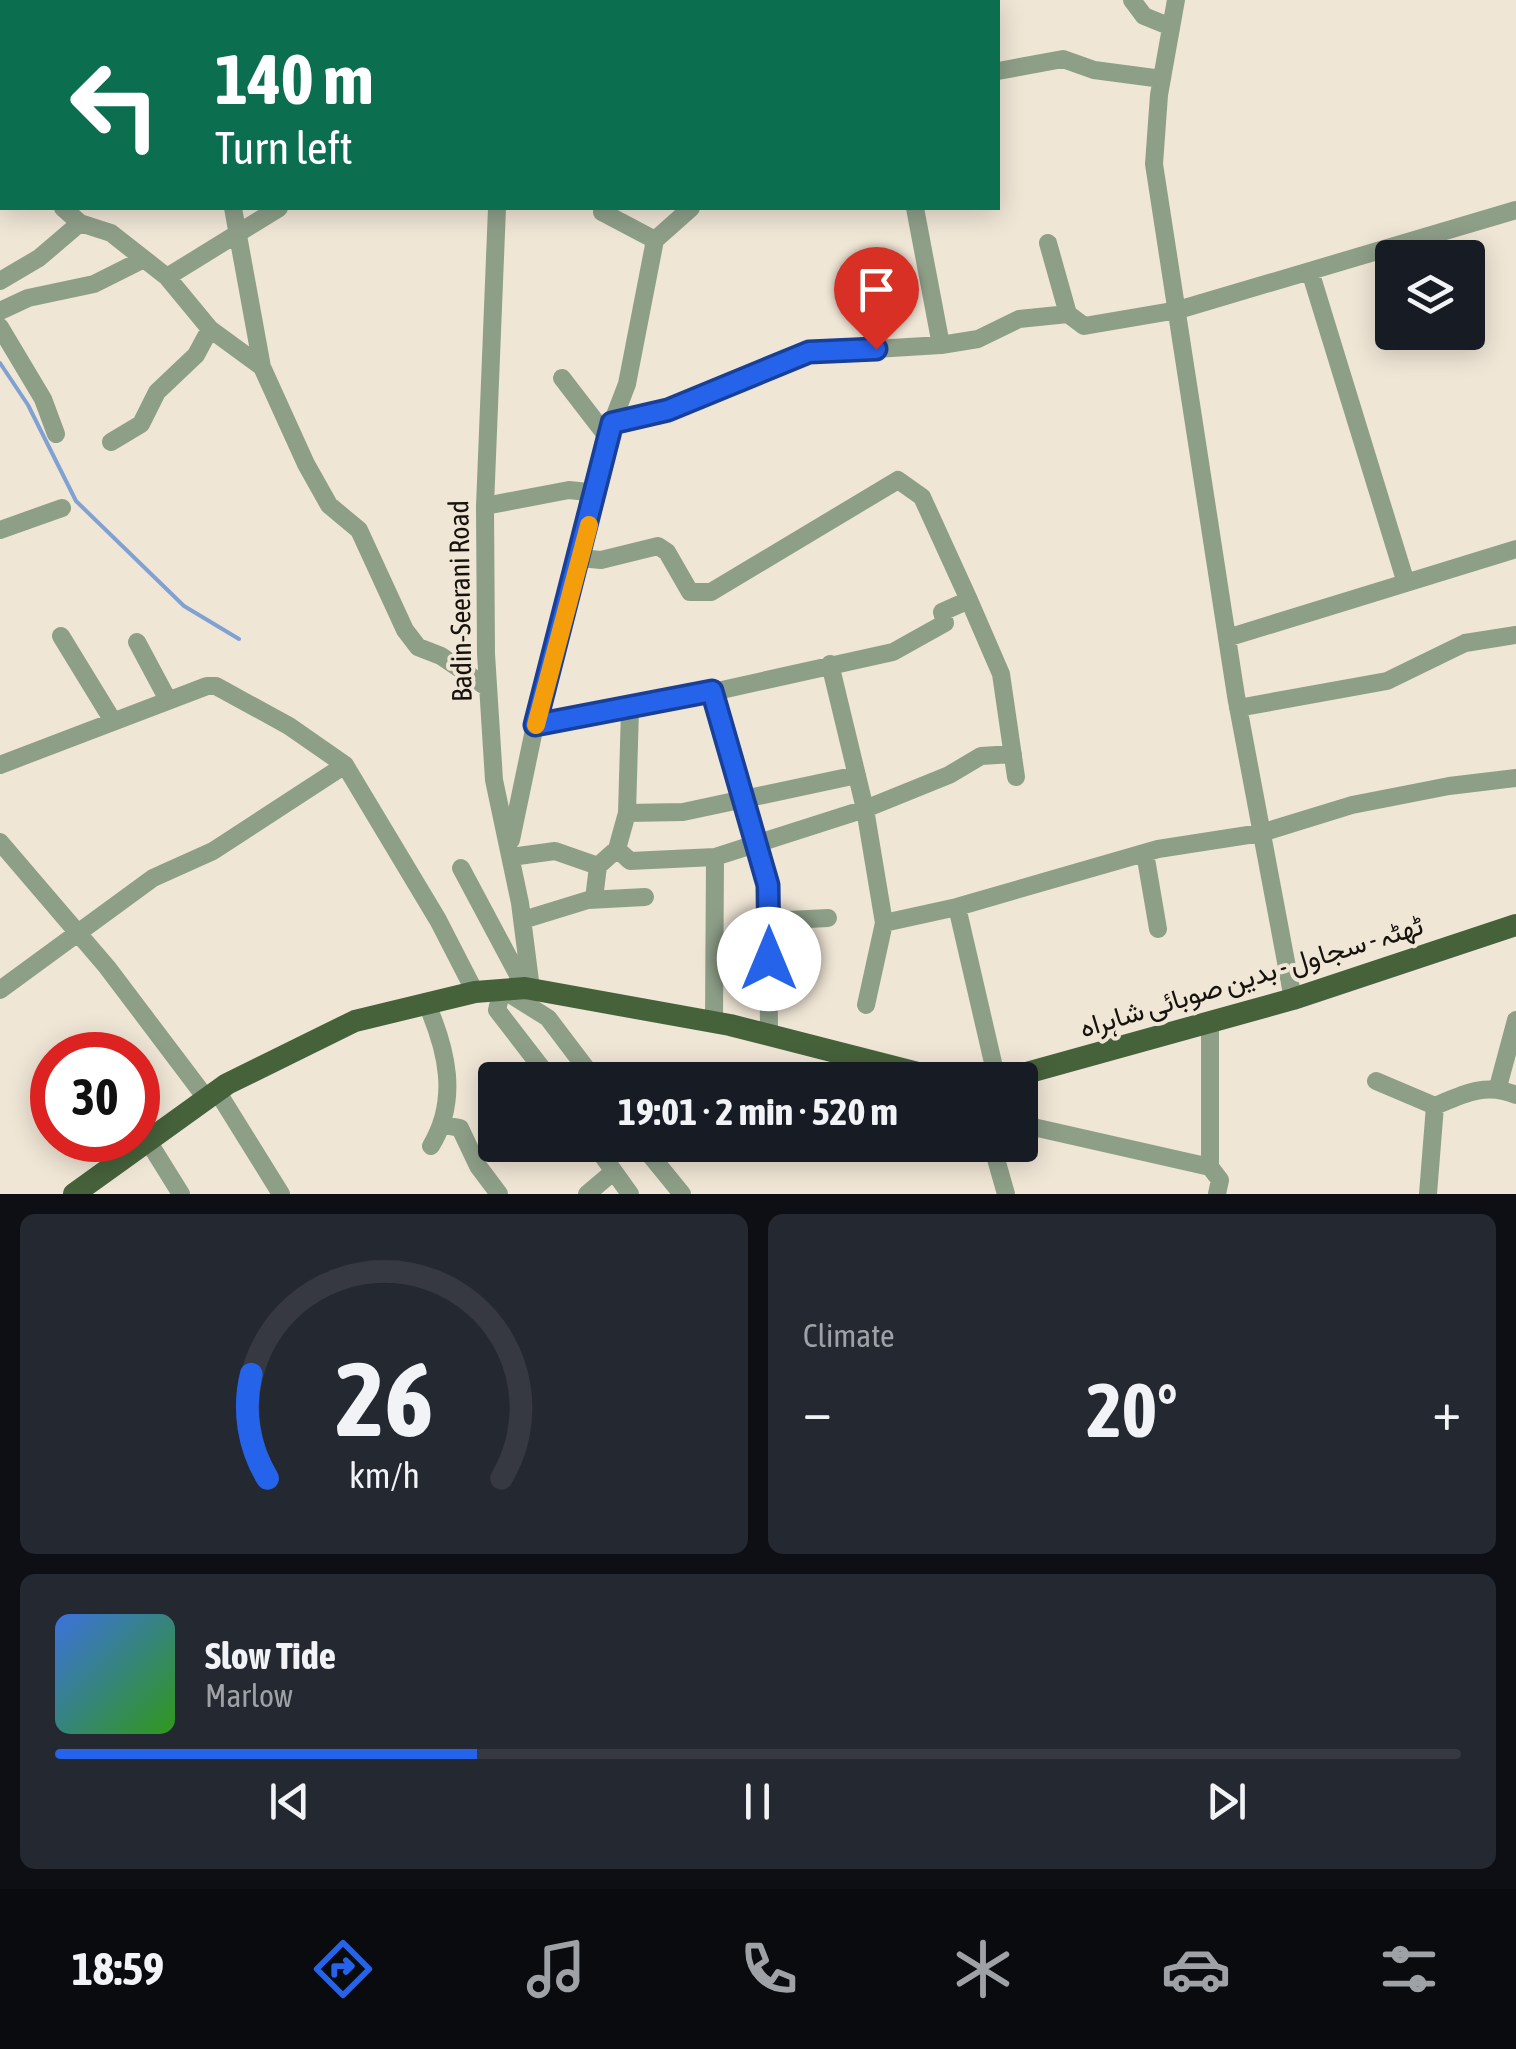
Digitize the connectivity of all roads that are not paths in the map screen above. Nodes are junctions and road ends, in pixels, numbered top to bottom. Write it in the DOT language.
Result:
graph roads {
  1 [pos="1132,0"];
  2 [pos="1176,0"];
  3 [pos="1170,26"];
  4 [pos="1000,72"];
  5 [pos="1162,79"];
  6 [pos="65,210"];
  7 [pos="234,210"];
  8 [pos="275,210"];
  9 [pos="497,210"];
  10 [pos="689,210"];
  11 [pos="915,210"];
  12 [pos="1516,210"];
  13 [pos="602,212"];
  14 [pos="80,223"];
  15 [pos="240,235"];
  16 [pos="655,240"];
  17 [pos="1048,243"];
  18 [pos="144,259"];
  19 [pos="1310,270"];
  20 [pos="167,277"];
  21 [pos="0,281"];
  22 [pos="1178,310"];
  23 [pos="0,312"];
  24 [pos="1068,314"];
  25 [pos="0,327"];
  26 [pos="210,329"];
  27 [pos="941,344"];
  28 [pos="262,368"];
  29 [pos="562,378"];
  30 [pos="610,431"];
  31 [pos="56,434"];
  32 [pos="111,442"];
  33 [pos="598,493"];
  34 [pos="485,506"];
  35 [pos="62,508"];
  36 [pos="0,530"];
  37 [pos="1516,549"];
  38 [pos="580,558"];
  39 [pos="1406,583"];
  40 [pos="969,600"];
  41 [pos="1516,635"];
  42 [pos="60,636"];
  43 [pos="1227,638"];
  44 [pos="137,642"];
  45 [pos="830,664"];
  46 [pos="488,688"];
  47 [pos="712,691"];
  48 [pos="168,700"];
  49 [pos="1238,708"];
  50 [pos="630,710"];
  51 [pos="113,722"];
  52 [pos="535,725"];
  53 [pos="1013,754"];
  54 [pos="0,765"];
  55 [pos="345,766"];
  56 [pos="857,775"];
  57 [pos="1016,777"];
  58 [pos="1516,778"];
  59 [pos="744,799"];
  60 [pos="865,809"];
  61 [pos="627,813"];
  62 [pos="1261,833"];
  63 [pos="0,842"];
  64 [pos="757,844"];
  65 [pos="617,849"];
  66 [pos="510,851"];
  67 [pos="1145,853"];
  68 [pos="715,857"];
  69 [pos="598,866"];
  70 [pos="461,868"];
  71 [pos="645,897"];
  72 [pos="594,899"];
  73 [pos="957,908"];
  74 [pos="828,918"];
  75 [pos="523,920"];
  76 [pos="768,921"];
  77 [pos="884,923"];
  78 [pos="1516,925"];
  79 [pos="1158,929"];
  80 [pos="79,934"];
  81 [pos="520,989"];
  82 [pos="0,990"];
  83 [pos="475,992"];
  84 [pos="1293,999"];
  85 [pos="426,1002"];
  86 [pos="866,1005"];
  87 [pos="1516,1020"];
  88 [pos="714,1022"];
  89 [pos="1210,1022"];
  90 [pos="769,1035"];
  91 [pos="538,1062"];
  92 [pos="581,1062"];
  93 [pos="875,1062"];
  94 [pos="995,1062"];
  95 [pos="1038,1069"];
  96 [pos="1376,1082"];
  97 [pos="1498,1087"];
  98 [pos="212,1094"];
  99 [pos="1516,1095"];
  100 [pos="1435,1106"];
  101 [pos="444,1124"];
  102 [pos="1038,1128"];
  103 [pos="160,1132"];
  104 [pos="431,1146"];
  105 [pos="160,1161"];
  106 [pos="119,1162"];
  107 [pos="606,1162"];
  108 [pos="656,1162"];
  109 [pos="997,1162"];
  110 [pos="1210,1167"];
  111 [pos="612,1172"];
  112 [pos="74,1194"];
  113 [pos="180,1194"];
  114 [pos="281,1194"];
  115 [pos="499,1194"];
  116 [pos="587,1194"];
  117 [pos="630,1194"];
  118 [pos="682,1194"];
  119 [pos="1006,1194"];
  120 [pos="1217,1194"];
  121 [pos="1428,1194"];
  1 -- 3 [label="street"];
  2 -- 3 [label="street"];
  3 -- 5 [label="street"];
  4 -- 5 [label="street"];
  5 -- 22 [label="street"];
  6 -- 14 [label="street"];
  7 -- 15 [label="street"];
  8 -- 15 [label="street"];
  9 -- 34 [label="street, Badin-Seerani Road"];
  10 -- 16 [label="street"];
  11 -- 27 [label="street"];
  12 -- 19 [label="street"];
  13 -- 16 [label="street"];
  14 -- 18 [label="street"];
  14 -- 21 [label="street"];
  15 -- 20 [label="street"];
  15 -- 28 [label="street"];
  16 -- 30 [label="street"];
  17 -- 24 [label="street"];
  18 -- 20 [label="street"];
  18 -- 23 [label="street"];
  19 -- 22 [label="street"];
  19 -- 39 [label="street"];
  20 -- 26 [label="street"];
  22 -- 24 [label="street"];
  22 -- 43 [label="street"];
  24 -- 27 [label="street"];
  25 -- 31 [label="street"];
  26 -- 28 [label="street"];
  26 -- 32 [label="street"];
  27 -- 30 [label="street"];
  28 -- 46 [label="street"];
  29 -- 30 [label="street"];
  30 -- 33 [label="street"];
  33 -- 34 [label="street"];
  33 -- 38 [label="street"];
  34 -- 46 [label="street, Badin-Seerani Road"];
  35 -- 36 [label="street"];
  37 -- 39 [label="street"];
  38 -- 40 [label="street"];
  38 -- 52 [label="street"];
  39 -- 43 [label="street"];
  40 -- 45 [label="street"];
  40 -- 53 [label="street"];
  41 -- 49 [label="street"];
  42 -- 51 [label="street"];
  43 -- 49 [label="street"];
  44 -- 48 [label="street"];
  45 -- 47 [label="street"];
  45 -- 56 [label="street"];
  46 -- 66 [label="street, Badin-Seerani Road"];
  47 -- 50 [label="street"];
  47 -- 59 [label="street"];
  48 -- 51 [label="street"];
  48 -- 55 [label="street"];
  49 -- 62 [label="street"];
  50 -- 52 [label="street"];
  50 -- 61 [label="street"];
  51 -- 54 [label="street"];
  52 -- 66 [label="street"];
  53 -- 57 [label="street"];
  53 -- 60 [label="street"];
  55 -- 80 [label="street"];
  55 -- 83 [label="street"];
  56 -- 59 [label="street"];
  56 -- 60 [label="street"];
  58 -- 62 [label="street"];
  59 -- 61 [label="street"];
  59 -- 64 [label="street"];
  60 -- 64 [label="street"];
  60 -- 77 [label="street"];
  61 -- 65 [label="street"];
  62 -- 67 [label="street"];
  62 -- 84 [label="street"];
  63 -- 80 [label="street"];
  64 -- 68 [label="street"];
  64 -- 76 [label="street"];
  65 -- 68 [label="street"];
  65 -- 69 [label="street"];
  66 -- 69 [label="street"];
  66 -- 75 [label="street, Badin-Seerani Road"];
  67 -- 73 [label="street"];
  67 -- 79 [label="street"];
  68 -- 88 [label="street"];
  69 -- 72 [label="street"];
  70 -- 81 [label="street"];
  71 -- 72 [label="street"];
  72 -- 75 [label="street"];
  73 -- 77 [label="street"];
  73 -- 94 [label="street"];
  74 -- 76 [label="street"];
  75 -- 81 [label="street, Badin-Seerani Road"];
  76 -- 90 [label="street"];
  77 -- 86 [label="street"];
  78 -- 84 [label="main road, ٹھٹہ - سجاول - بدین صوبائی شاہراہ"];
  80 -- 82 [label="street"];
  80 -- 98 [label="street"];
  81 -- 83 [label="main road"];
  81 -- 88 [label="main road"];
  81 -- 91 [label="street"];
  81 -- 92 [label="street"];
  83 -- 85 [label="main road"];
  84 -- 89 [label="main road, ٹھٹہ - سجاول - بدین صوبائی شاہراہ"];
  85 -- 98 [label="main road"];
  85 -- 101 [label="street"];
  87 -- 97 [label="street"];
  88 -- 90 [label="main road"];
  89 -- 95 [label="main road, ٹھٹہ - سجاول - بدین صوبائی شاہراہ"];
  89 -- 110 [label="street"];
  90 -- 93 [label="main road"];
  96 -- 100 [label="street"];
  97 -- 99 [label="street"];
  97 -- 100 [label="street"];
  98 -- 103 [label="main road"];
  98 -- 114 [label="street"];
  100 -- 121 [label="street"];
  101 -- 104 [label="street"];
  101 -- 115 [label="street"];
  102 -- 110 [label="street"];
  105 -- 113 [label="street"];
  106 -- 112 [label="main road"];
  107 -- 111 [label="street"];
  108 -- 118 [label="street"];
  109 -- 119 [label="street"];
  110 -- 120 [label="street"];
  111 -- 116 [label="street"];
  111 -- 117 [label="street"];
}
